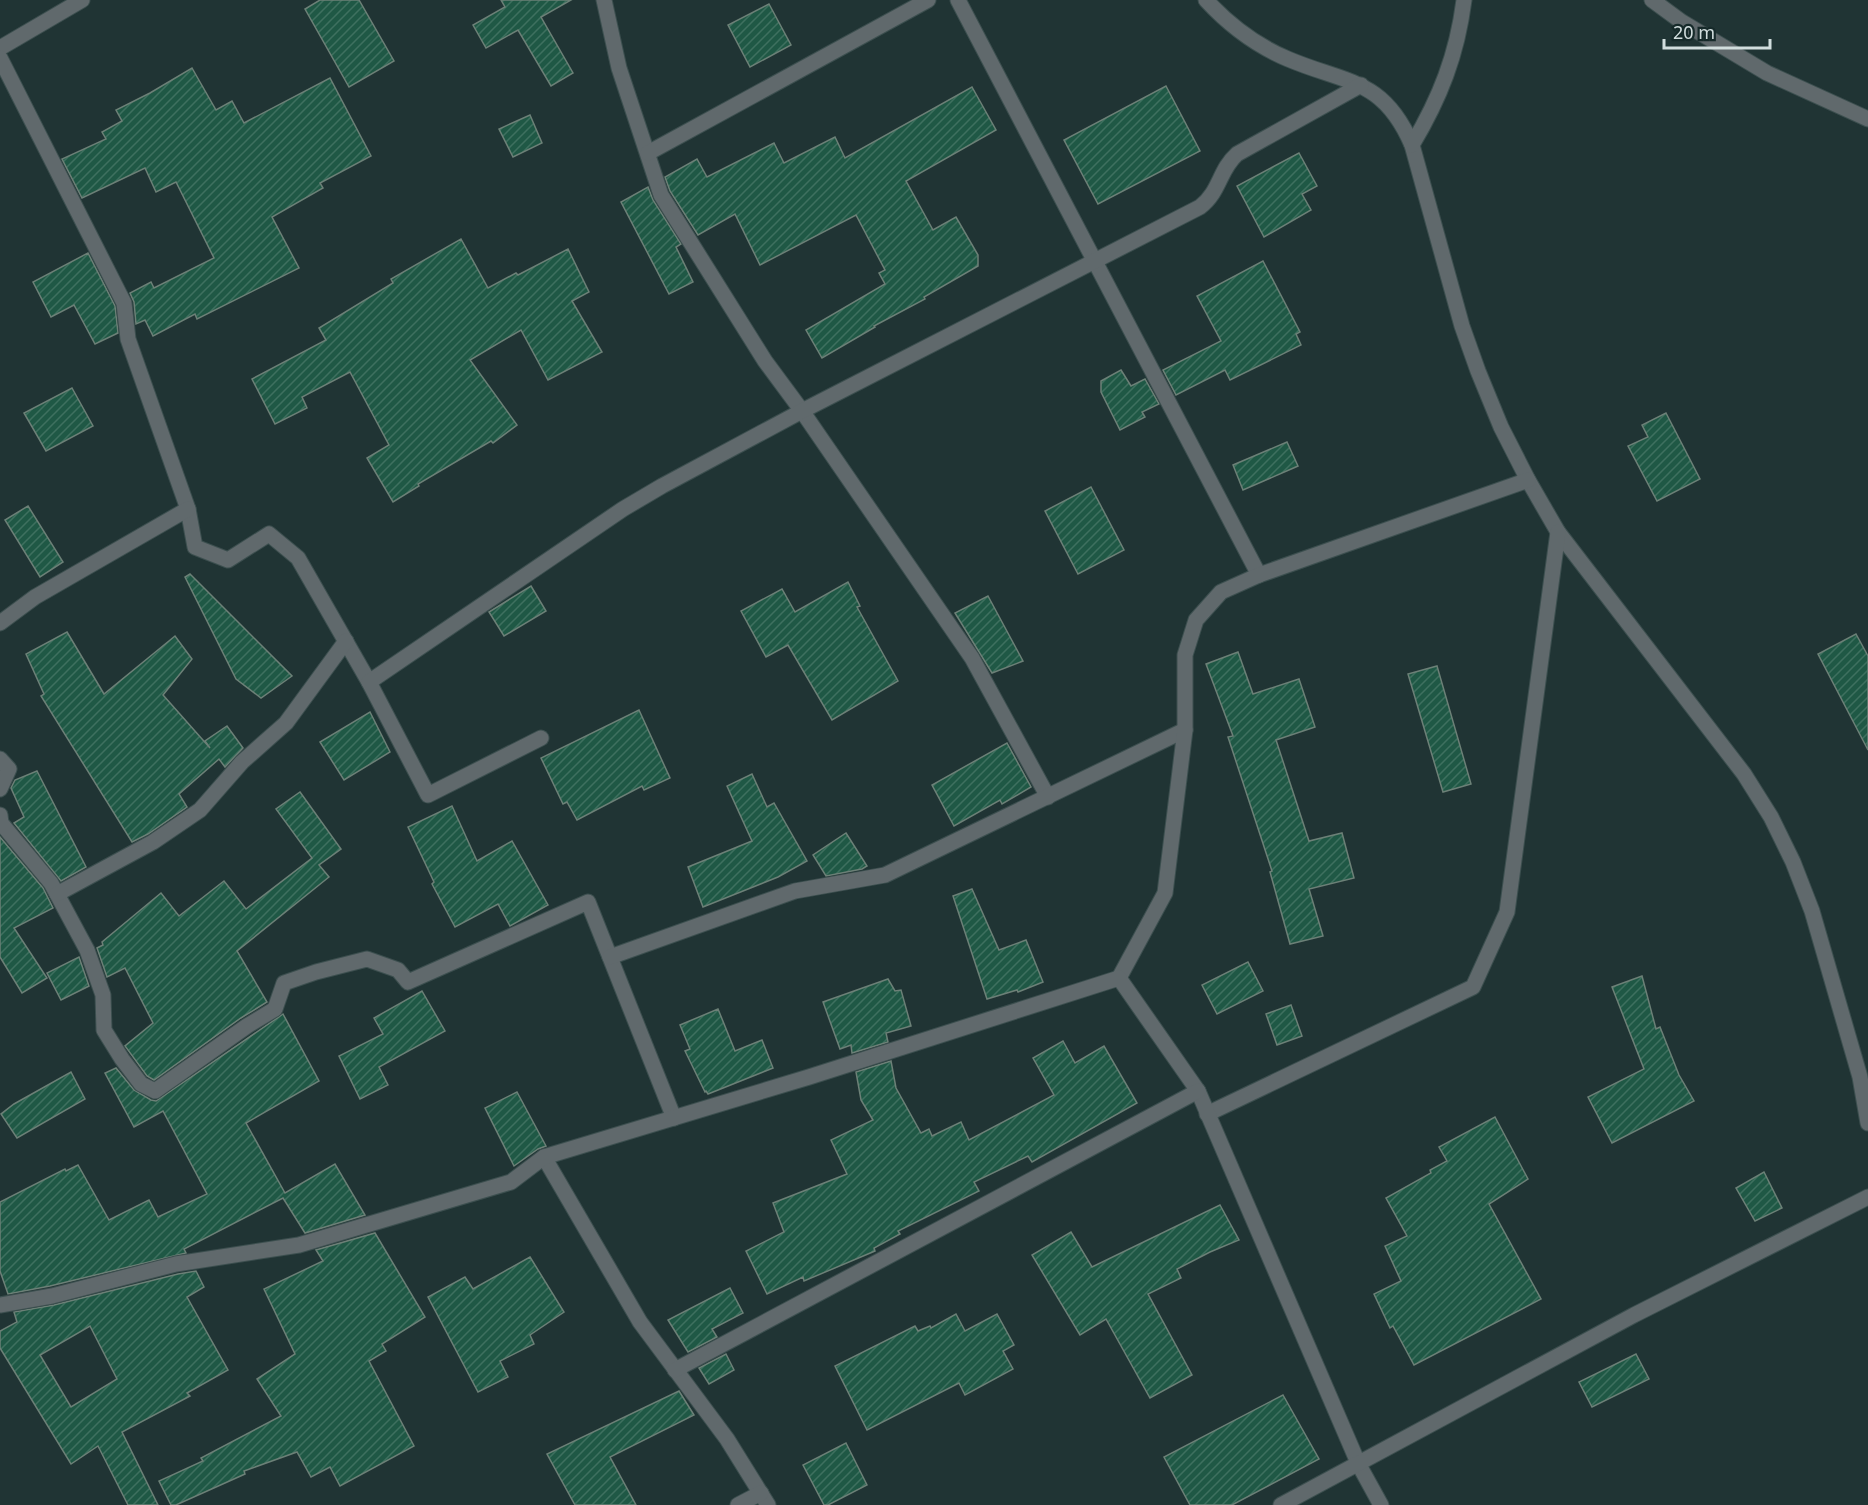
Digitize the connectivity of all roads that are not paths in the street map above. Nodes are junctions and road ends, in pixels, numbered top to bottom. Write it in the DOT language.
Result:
graph roads {
  1 [pos="82,0"];
  2 [pos="604,0"];
  3 [pos="928,0"];
  4 [pos="958,0"];
  5 [pos="1206,0"];
  6 [pos="1464,0"];
  7 [pos="1652,0"];
  8 [pos="0,48"];
  9 [pos="0,58"];
  10 [pos="1361,85"];
  11 [pos="1868,119"];
  12 [pos="1412,145"];
  13 [pos="648,153"];
  14 [pos="1094,261"];
  15 [pos="802,411"];
  16 [pos="1528,480"];
  17 [pos="188,509"];
  18 [pos="1558,532"];
  19 [pos="1259,575"];
  20 [pos="0,623"];
  21 [pos="346,641"];
  22 [pos="369,682"];
  23 [pos="1185,730"];
  24 [pos="541,738"];
  25 [pos="0,759"];
  26 [pos="0,789"];
  27 [pos="1048,797"];
  28 [pos="0,815"];
  29 [pos="57,894"];
  30 [pos="610,957"];
  31 [pos="1119,978"];
  32 [pos="1198,1091"];
  33 [pos="1207,1114"];
  34 [pos="674,1118"];
  35 [pos="1868,1123"];
  36 [pos="544,1157"];
  37 [pos="1868,1197"];
  38 [pos="0,1305"];
  39 [pos="675,1370"];
  40 [pos="1359,1465"];
  41 [pos="764,1499"];
  42 [pos="738,1505"];
  43 [pos="1281,1505"];
  44 [pos="1381,1505"];
  1 -- 8 [label="street"];
  2 -- 13 [label="street"];
  3 -- 13 [label="street"];
  4 -- 14 [label="street"];
  5 -- 10 [label="street"];
  6 -- 12 [label="street"];
  7 -- 11 [label="street"];
  9 -- 17 [label="street"];
  10 -- 12 [label="street"];
  10 -- 14 [label="street"];
  12 -- 16 [label="street"];
  13 -- 15 [label="street"];
  14 -- 15 [label="street"];
  14 -- 19 [label="street"];
  15 -- 22 [label="street"];
  15 -- 27 [label="street"];
  16 -- 18 [label="street"];
  16 -- 19 [label="street"];
  17 -- 20 [label="street"];
  17 -- 21 [label="street"];
  18 -- 33 [label="street"];
  18 -- 35 [label="street"];
  19 -- 23 [label="street"];
  21 -- 22 [label="street"];
  21 -- 29 [label="street"];
  22 -- 24 [label="street"];
  23 -- 27 [label="street"];
  23 -- 31 [label="street"];
  25 -- 26 [label="street"];
  27 -- 30 [label="street"];
  28 -- 29 [label="street"];
  29 -- 30 [label="street"];
  30 -- 34 [label="street"];
  31 -- 32 [label="street"];
  31 -- 34 [label="street"];
  32 -- 33 [label="street"];
  32 -- 39 [label="street"];
  33 -- 40 [label="street"];
  34 -- 36 [label="street"];
  36 -- 38 [label="street"];
  36 -- 39 [label="street"];
  37 -- 40 [label="street"];
  39 -- 41 [label="street"];
  40 -- 43 [label="street"];
  40 -- 44 [label="street"];
  41 -- 42 [label="street"];
}
